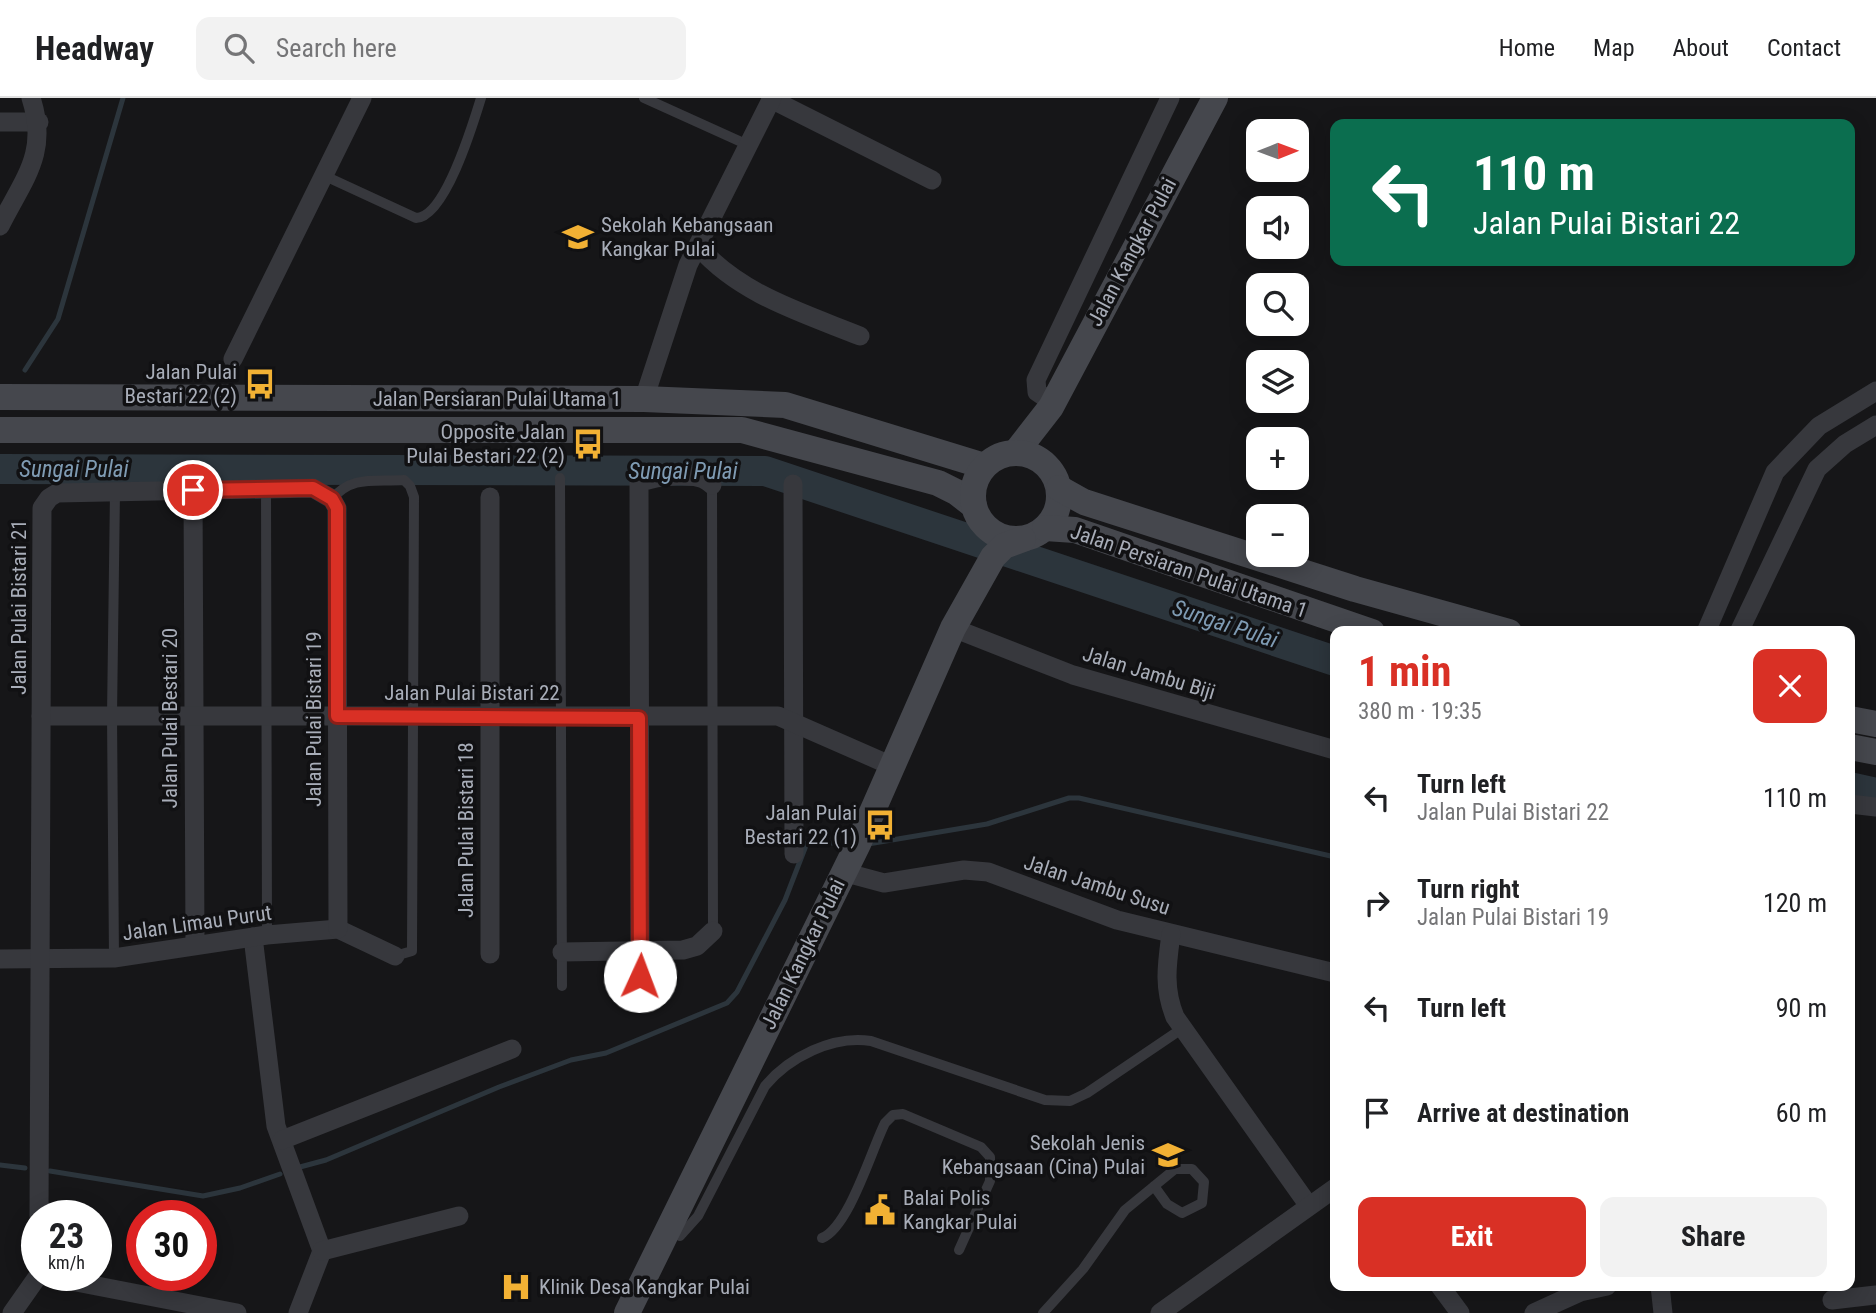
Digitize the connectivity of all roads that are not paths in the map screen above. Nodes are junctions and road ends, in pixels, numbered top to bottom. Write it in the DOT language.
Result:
graph roads {
  1 [pos="31,98"];
  2 [pos="362,98"];
  3 [pos="481,98"];
  4 [pos="644,98"];
  5 [pos="1170,98"];
  6 [pos="1215,98"];
  7 [pos="772,99"];
  8 [pos="0,122"];
  9 [pos="39,122"];
  10 [pos="748,145"];
  11 [pos="325,176"];
  12 [pos="932,180"];
  13 [pos="0,226"];
  14 [pos="698,246"];
  15 [pos="1095,260"];
  16 [pos="1121,272"];
  17 [pos="860,336"];
  18 [pos="233,359"];
  19 [pos="1876,391"];
  20 [pos="0,397"];
  21 [pos="644,400"];
  22 [pos="1052,405"];
  23 [pos="1876,425"];
  24 [pos="0,430"];
  25 [pos="1016,452"];
  26 [pos="1794,452"];
  27 [pos="984,466"];
  28 [pos="1817,469"];
  29 [pos="560,478"];
  30 [pos="1054,478"];
  31 [pos="793,484"];
  32 [pos="712,485"];
  33 [pos="266,489"];
  34 [pos="115,490"];
  35 [pos="193,490"];
  36 [pos="490,497"];
  37 [pos="335,504"];
  38 [pos="997,535"];
  39 [pos="1355,626"];
  40 [pos="1488,626"];
  41 [pos="1709,626"];
  42 [pos="1742,626"];
  43 [pos="953,628"];
  44 [pos="41,716"];
  45 [pos="112,716"];
  46 [pos="192,716"];
  47 [pos="265,716"];
  48 [pos="337,716"];
  49 [pos="414,716"];
  50 [pos="489,716"];
  51 [pos="562,716"];
  52 [pos="712,716"];
  53 [pos="639,718"];
  54 [pos="1855,720"];
  55 [pos="793,722"];
  56 [pos="1876,724"];
  57 [pos="1330,749"];
  58 [pos="892,766"];
  59 [pos="1855,805"];
  60 [pos="1876,807"];
  61 [pos="794,854"];
  62 [pos="844,872"];
  63 [pos="338,929"];
  64 [pos="713,931"];
  65 [pos="1171,934"];
  66 [pos="260,936"];
  67 [pos="195,945"];
  68 [pos="562,952"];
  69 [pos="641,952"];
  70 [pos="489,954"];
  71 [pos="395,956"];
  72 [pos="40,958"];
  73 [pos="114,958"];
  74 [pos="0,959"];
  75 [pos="1330,972"];
  76 [pos="640,976"];
  77 [pos="562,986"];
  78 [pos="1183,1028"];
  79 [pos="512,1049"];
  80 [pos="282,1140"];
  81 [pos="1154,1186"];
  82 [pos="1330,1191"];
  83 [pos="39,1200"];
  84 [pos="1309,1206"];
  85 [pos="459,1216"];
  86 [pos="680,1236"];
  87 [pos="822,1238"];
  88 [pos="959,1250"];
  89 [pos="322,1251"];
  90 [pos="112,1289"];
  91 [pos="27,1291"];
  92 [pos="1444,1291"];
  93 [pos="1584,1291"];
  94 [pos="1661,1291"];
  95 [pos="1876,1295"];
  96 [pos="1832,1300"];
  97 [pos="12,1313"];
  98 [pos="237,1313"];
  99 [pos="298,1313"];
  100 [pos="627,1313"];
  101 [pos="1043,1313"];
  102 [pos="1160,1313"];
  103 [pos="1460,1313"];
  104 [pos="1534,1313"];
  105 [pos="1663,1313"];
  1 -- 9 [label="street"];
  2 -- 11 [label="street"];
  3 -- 11 [label="lane"];
  4 -- 10 [label="lane"];
  5 -- 15 [label="street"];
  6 -- 16 [label="main road, Jalan Kangkar Pulai"];
  7 -- 10 [label="street"];
  7 -- 12 [label="street"];
  8 -- 9 [label="street"];
  9 -- 13 [label="street"];
  10 -- 14 [label="street"];
  11 -- 18 [label="street"];
  14 -- 17 [label="street"];
  14 -- 21 [label="street"];
  15 -- 16 [label="street"];
  15 -- 22 [label="street"];
  16 -- 22 [label="main road, Jalan Kangkar Pulai"];
  19 -- 26 [label="street"];
  20 -- 21 [label="main road, Jalan Persiaran Pulai Utama 1"];
  21 -- 27 [label="main road, Jalan Persiaran Pulai Utama 1"];
  22 -- 25 [label="main road, Jalan Kangkar Pulai"];
  22 -- 30 [label="main road, Jalan Kangkar Pulai"];
  23 -- 28 [label="street"];
  24 -- 38 [label="main road, Jalan Persiaran Pulai Utama 1"];
  25 -- 27 [label="main road"];
  25 -- 30 [label="main road"];
  26 -- 28 [label="street"];
  26 -- 41 [label="street"];
  27 -- 38 [label="main road"];
  28 -- 42 [label="street"];
  29 -- 51 [label="lane"];
  30 -- 38 [label="main road"];
  30 -- 40 [label="main road, Jalan Persiaran Pulai Utama 1"];
  31 -- 55 [label="street"];
  32 -- 52 [label="lane"];
  32 -- 53 [label="street"];
  33 -- 35 [label="street"];
  33 -- 37 [label="street"];
  33 -- 47 [label="lane"];
  34 -- 35 [label="street"];
  34 -- 44 [label="street, Jalan Pulai Bistari 21"];
  34 -- 45 [label="lane"];
  35 -- 46 [label="street, Jalan Pulai Bestari 20"];
  36 -- 50 [label="street, Jalan Pulai Bistari 18"];
  37 -- 48 [label="street, Jalan Pulai Bistari 19"];
  37 -- 49 [label="lane"];
  38 -- 39 [label="main road, Jalan Persiaran Pulai Utama 1"];
  38 -- 43 [label="main road, Jalan Kangkar Pulai"];
  43 -- 57 [label="street, Jalan Jambu Biji"];
  43 -- 58 [label="main road, Jalan Kangkar Pulai"];
  44 -- 45 [label="street, Jalan Pulai Bistari 22"];
  44 -- 72 [label="street, Jalan Pulai Bistari 21"];
  45 -- 46 [label="street, Jalan Pulai Bistari 22"];
  45 -- 73 [label="lane"];
  46 -- 47 [label="street, Jalan Pulai Bistari 22"];
  46 -- 67 [label="street, Jalan Pulai Bestari 20"];
  47 -- 48 [label="street, Jalan Pulai Bistari 22"];
  47 -- 66 [label="lane"];
  48 -- 49 [label="street, Jalan Pulai Bistari 22"];
  48 -- 63 [label="street, Jalan Pulai Bistari 19"];
  49 -- 50 [label="street, Jalan Pulai Bistari 22"];
  49 -- 71 [label="lane"];
  50 -- 51 [label="street, Jalan Pulai Bistari 22"];
  50 -- 70 [label="street, Jalan Pulai Bistari 18"];
  51 -- 53 [label="street, Jalan Pulai Bistari 22"];
  51 -- 68 [label="lane"];
  52 -- 53 [label="street, Jalan Pulai Bistari 22"];
  52 -- 55 [label="street, Jalan Pulai Bistari 22"];
  52 -- 64 [label="lane"];
  53 -- 69 [label="street"];
  54 -- 56 [label="main road"];
  55 -- 58 [label="street, Jalan Pulai Bistari 22"];
  55 -- 61 [label="street"];
  58 -- 62 [label="main road, Jalan Kangkar Pulai"];
  59 -- 60 [label="street"];
  62 -- 65 [label="street, Jalan Jambu Susu"];
  62 -- 100 [label="main road, Jalan Kangkar Pulai"];
  63 -- 66 [label="street, Jalan Limau Purut"];
  63 -- 71 [label="street"];
  64 -- 69 [label="street"];
  65 -- 75 [label="street, Jalan Jambu Susu"];
  65 -- 78 [label="street"];
  66 -- 67 [label="street, Jalan Limau Purut"];
  66 -- 80 [label="street"];
  67 -- 73 [label="street, Jalan Limau Purut"];
  68 -- 69 [label="street"];
  68 -- 77 [label="lane"];
  69 -- 76 [label="street"];
  72 -- 73 [label="street, Jalan Limau Purut"];
  72 -- 74 [label="street, Jalan Limau Purut"];
  72 -- 83 [label="street, Jalan Pulai Bistari 21"];
  78 -- 84 [label="street"];
  78 -- 86 [label="lane"];
  79 -- 80 [label="street"];
  80 -- 89 [label="street"];
  81 -- 81 [label="lane"];
  81 -- 101 [label="lane"];
  82 -- 84 [label="street"];
  84 -- 102 [label="street"];
  85 -- 89 [label="street"];
  87 -- 88 [label="lane"];
  89 -- 99 [label="street"];
  90 -- 98 [label="street"];
  91 -- 97 [label="street"];
  92 -- 103 [label="street"];
  93 -- 104 [label="street"];
  94 -- 105 [label="street"];
  95 -- 96 [label="street"];
}
